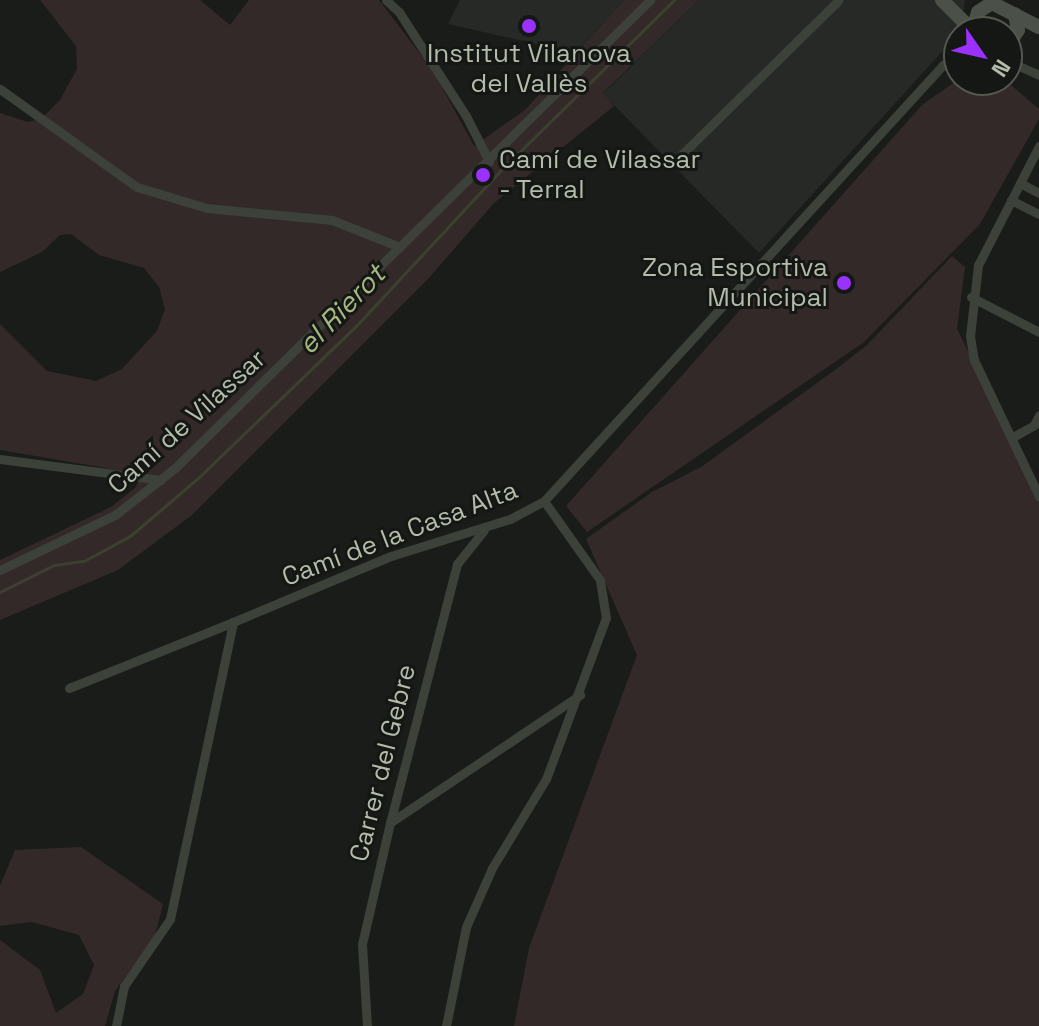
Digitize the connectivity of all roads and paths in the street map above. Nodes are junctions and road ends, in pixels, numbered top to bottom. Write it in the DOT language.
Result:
graph roads {
  1 [pos="386,0"];
  2 [pos="650,0"];
  3 [pos="839,0"];
  4 [pos="942,0"];
  5 [pos="982,7"];
  6 [pos="1015,14"];
  7 [pos="957,16"];
  8 [pos="978,16"];
  9 [pos="1039,29"];
  10 [pos="943,70"];
  11 [pos="0,89"];
  12 [pos="1039,146"];
  13 [pos="676,160"];
  14 [pos="489,161"];
  15 [pos="1020,183"];
  16 [pos="1039,193"];
  17 [pos="1011,200"];
  18 [pos="1039,214"];
  19 [pos="400,247"];
  20 [pos="971,297"];
  21 [pos="1039,332"];
  22 [pos="1039,415"];
  23 [pos="1011,438"];
  24 [pos="0,459"];
  25 [pos="161,480"];
  26 [pos="1039,496"];
  27 [pos="544,501"];
  28 [pos="490,526"];
  29 [pos="0,570"];
  30 [pos="233,622"];
  31 [pos="69,688"];
  32 [pos="580,695"];
  33 [pos="390,823"];
  34 [pos="116,1026"];
  35 [pos="367,1026"];
  36 [pos="446,1026"];
  1 -- 14 [label="street"];
  2 -- 14 [label="street, Camí de Vilassar"];
  3 -- 13 [label="street"];
  4 -- 5 [label="main road"];
  4 -- 7 [label="main road"];
  5 -- 6 [label="main road"];
  5 -- 8 [label="main road"];
  6 -- 9 [label="main road"];
  10 -- 27 [label="street, Camí de la Casa Alta"];
  11 -- 19 [label="street"];
  12 -- 15 [label="street"];
  14 -- 19 [label="street, Camí de Vilassar"];
  15 -- 16 [label="street"];
  15 -- 17 [label="street"];
  17 -- 18 [label="street"];
  17 -- 20 [label="street"];
  19 -- 25 [label="street, Camí de Vilassar"];
  20 -- 21 [label="street"];
  20 -- 23 [label="street"];
  22 -- 23 [label="street"];
  23 -- 26 [label="street"];
  24 -- 25 [label="street"];
  25 -- 29 [label="street, Camí de Vilassar"];
  27 -- 28 [label="street, Camí de la Casa Alta"];
  27 -- 32 [label="street"];
  28 -- 30 [label="street, Camí de la Casa Alta"];
  28 -- 33 [label="street, Carrer del Gebre"];
  30 -- 31 [label="street, Camí de la Casa Alta"];
  30 -- 34 [label="street"];
  32 -- 33 [label="street"];
  32 -- 36 [label="street"];
  33 -- 35 [label="street, Carrer del Gebre"];
}
